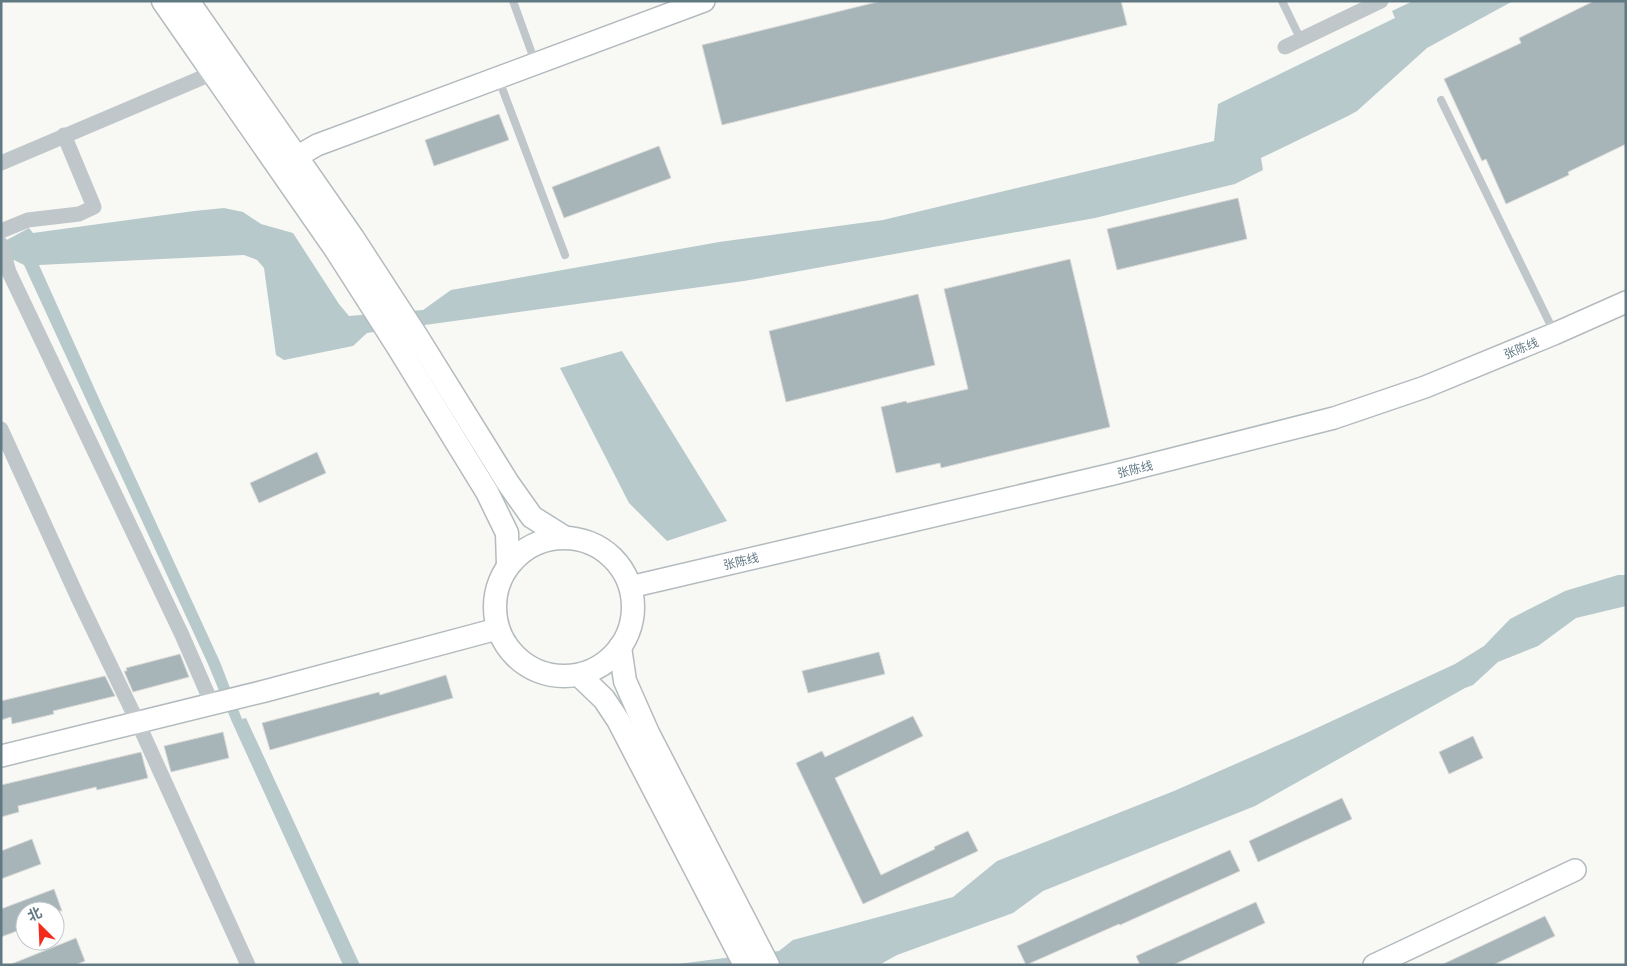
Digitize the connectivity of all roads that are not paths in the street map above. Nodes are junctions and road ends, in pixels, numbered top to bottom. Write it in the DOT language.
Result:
graph roads {
  1 [pos="163,1"];
  2 [pos="188,1"];
  3 [pos="513,1"];
  4 [pos="704,1"];
  5 [pos="1282,1"];
  6 [pos="1381,1"];
  7 [pos="1301,40"];
  8 [pos="1285,47"];
  9 [pos="536,64"];
  10 [pos="213,73"];
  11 [pos="498,78"];
  12 [pos="1441,100"];
  13 [pos="64,135"];
  14 [pos="287,162"];
  15 [pos="1,163"];
  16 [pos="1,231"];
  17 [pos="1,244"];
  18 [pos="565,255"];
  19 [pos="1626,302"];
  20 [pos="1554,334"];
  21 [pos="1,429"];
  22 [pos="564,537"];
  23 [pos="508,565"];
  24 [pos="630,587"];
  25 [pos="498,629"];
  26 [pos="620,646"];
  27 [pos="579,674"];
  28 [pos="212,704"];
  29 [pos="138,723"];
  30 [pos="1,756"];
  31 [pos="1576,870"];
  32 [pos="746,950"];
  33 [pos="248,965"];
  34 [pos="768,965"];
  35 [pos="1374,965"];
  1 -- 10 [label="main road"];
  2 -- 14 [label="main road"];
  3 -- 9 [label="lane"];
  4 -- 9 [label="street"];
  5 -- 7 [label="lane"];
  6 -- 7 [label="street"];
  7 -- 8 [label="street"];
  9 -- 11 [label="street"];
  10 -- 13 [label="street"];
  10 -- 14 [label="main road"];
  11 -- 14 [label="street"];
  11 -- 18 [label="lane"];
  12 -- 20 [label="lane"];
  13 -- 15 [label="street"];
  13 -- 16 [label="street"];
  14 -- 22 [label="main road"];
  14 -- 23 [label="main road"];
  17 -- 28 [label="street"];
  19 -- 20 [label="street, 张陈线"];
  20 -- 24 [label="street, 张陈线"];
  21 -- 29 [label="street"];
  22 -- 23 [label="main road"];
  22 -- 24 [label="main road"];
  23 -- 25 [label="main road"];
  24 -- 26 [label="main road"];
  25 -- 27 [label="main road"];
  25 -- 28 [label="street"];
  26 -- 27 [label="main road"];
  26 -- 32 [label="main road"];
  27 -- 32 [label="main road"];
  28 -- 29 [label="street"];
  29 -- 30 [label="street"];
  29 -- 33 [label="street"];
  31 -- 35 [label="street"];
  32 -- 34 [label="main road"];
}
